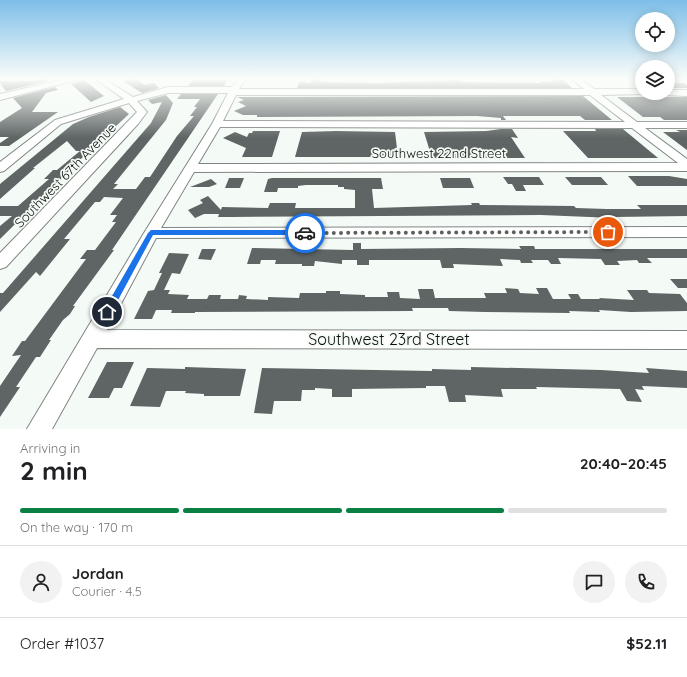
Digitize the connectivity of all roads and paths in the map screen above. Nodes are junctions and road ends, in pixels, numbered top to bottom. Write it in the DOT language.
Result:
graph roads {
  1 [pos="134,98"];
  2 [pos="231,98"];
  3 [pos="598,98"];
  4 [pos="130,99"];
  5 [pos="217,124"];
  6 [pos="632,124"];
  7 [pos="687,125"];
  8 [pos="687,166"];
  9 [pos="0,168"];
  10 [pos="191,168"];
  11 [pos="687,232"];
  12 [pos="151,233"];
  13 [pos="0,263"];
  14 [pos="92,339"];
  15 [pos="687,340"];
  16 [pos="39,429"];
  1 -- 4 [label="street"];
  2 -- 5 [label="street"];
  3 -- 6 [label="street"];
  4 -- 9 [label="street"];
  4 -- 13 [label="street, Southwest 67th Avenue"];
  5 -- 6 [label="street"];
  5 -- 10 [label="street"];
  6 -- 7 [label="street"];
  6 -- 8 [label="street"];
  8 -- 10 [label="street, Southwest 22nd Street"];
  10 -- 12 [label="street"];
  11 -- 12 [label="street"];
  12 -- 14 [label="street"];
  14 -- 15 [label="street, Southwest 23rd Street"];
  14 -- 16 [label="street"];
}
